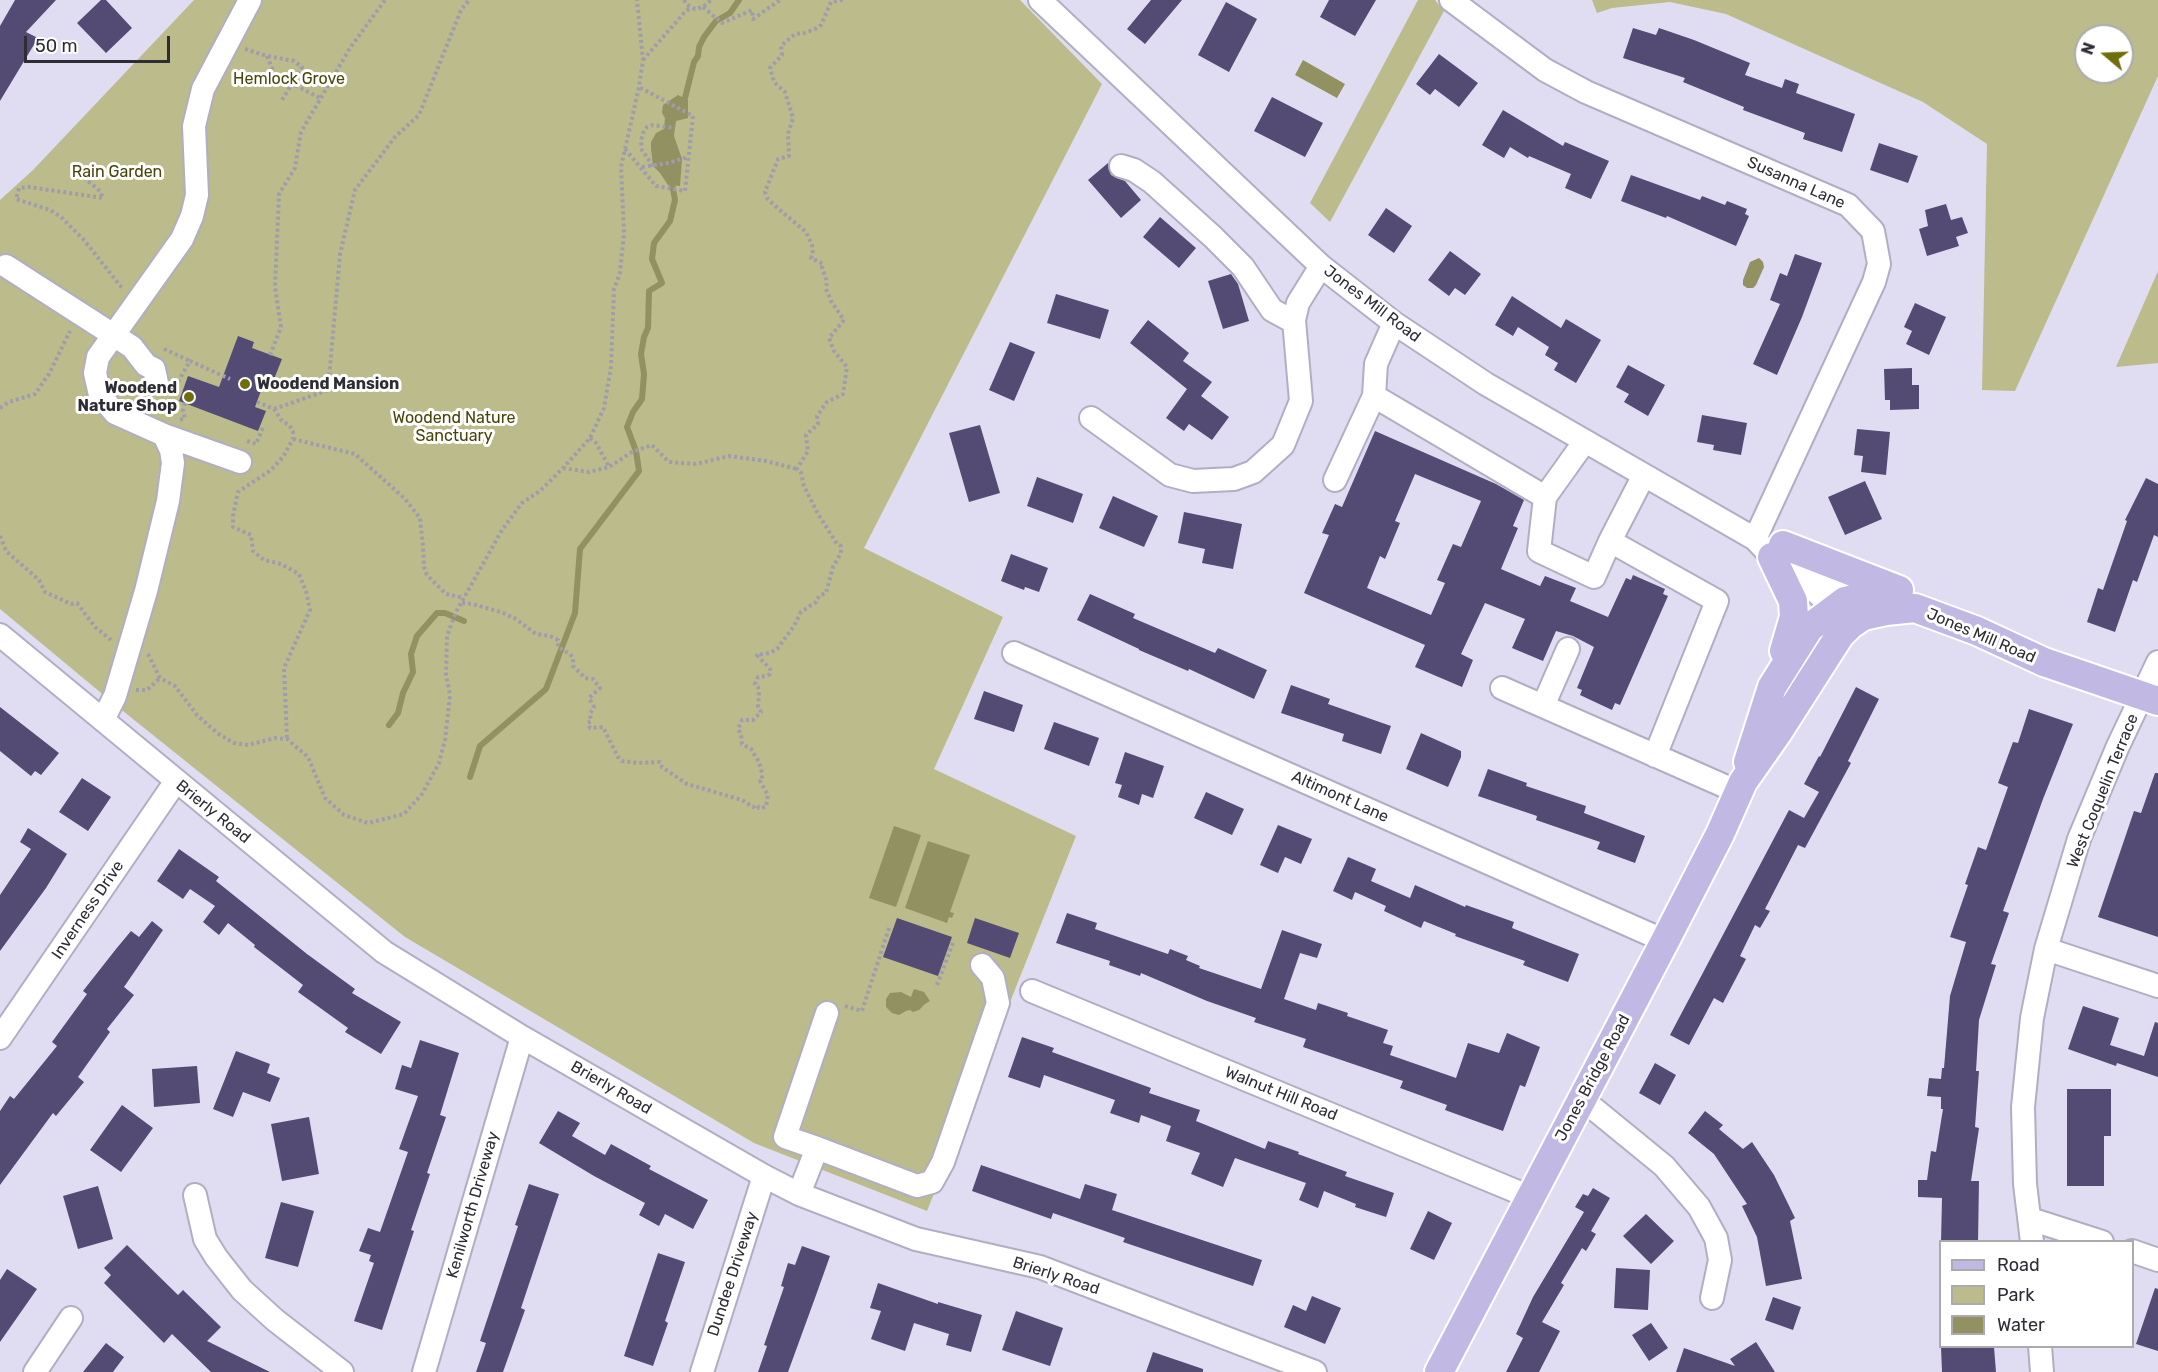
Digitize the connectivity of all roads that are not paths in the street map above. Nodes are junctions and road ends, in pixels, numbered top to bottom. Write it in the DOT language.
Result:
graph roads {
  1 [pos="250,0"];
  2 [pos="1040,0"];
  3 [pos="1451,0"];
  4 [pos="1121,166"];
  5 [pos="6,266"];
  6 [pos="1321,266"];
  7 [pos="1294,322"];
  8 [pos="1394,323"];
  9 [pos="113,334"];
  10 [pos="166,385"];
  11 [pos="1374,396"];
  12 [pos="1091,418"];
  13 [pos="164,435"];
  14 [pos="1585,441"];
  15 [pos="243,451"];
  16 [pos="1644,475"];
  17 [pos="1335,480"];
  18 [pos="1545,497"];
  19 [pos="1610,541"];
  20 [pos="1770,547"];
  21 [pos="1912,595"];
  22 [pos="1842,609"];
  23 [pos="0,635"];
  24 [pos="1568,650"];
  25 [pos="1014,653"];
  26 [pos="2044,662"];
  27 [pos="2158,662"];
  28 [pos="1772,687"];
  29 [pos="1502,688"];
  30 [pos="2150,698"];
  31 [pos="1543,706"];
  32 [pos="103,720"];
  33 [pos="1655,756"];
  34 [pos="176,781"];
  35 [pos="1740,787"];
  36 [pos="1665,941"];
  37 [pos="2046,949"];
  38 [pos="982,965"];
  39 [pos="2158,986"];
  40 [pos="1032,991"];
  41 [pos="827,1013"];
  42 [pos="522,1037"];
  43 [pos="0,1038"];
  44 [pos="1582,1099"];
  45 [pos="817,1148"];
  46 [pos="764,1176"];
  47 [pos="799,1194"];
  48 [pos="195,1195"];
  49 [pos="1530,1197"];
  50 [pos="2030,1219"];
  51 [pos="2032,1240"];
  52 [pos="2097,1240"];
  53 [pos="2134,1251"];
  54 [pos="2158,1260"];
  55 [pos="1712,1298"];
  56 [pos="71,1318"];
  57 [pos="2040,1348"];
  58 [pos="35,1372"];
  59 [pos="342,1372"];
  60 [pos="424,1372"];
  61 [pos="702,1372"];
  62 [pos="1315,1372"];
  63 [pos="1439,1372"];
  64 [pos="2042,1372"];
  1 -- 9 [label="street"];
  2 -- 6 [label="street, Jones Mill Road"];
  3 -- 20 [label="street, Susanna Lane"];
  4 -- 7 [label="street"];
  5 -- 9 [label="street"];
  6 -- 7 [label="street"];
  6 -- 8 [label="street, Jones Mill Road"];
  7 -- 12 [label="street"];
  8 -- 11 [label="street"];
  8 -- 14 [label="street, Jones Mill Road"];
  9 -- 10 [label="street"];
  9 -- 13 [label="street"];
  11 -- 17 [label="street"];
  11 -- 18 [label="street"];
  13 -- 15 [label="street"];
  13 -- 32 [label="street"];
  14 -- 16 [label="street, Jones Mill Road"];
  14 -- 18 [label="street"];
  16 -- 19 [label="street"];
  16 -- 20 [label="street, Jones Mill Road"];
  18 -- 19 [label="street"];
  19 -- 33 [label="street"];
  20 -- 21 [label="main road"];
  20 -- 22 [label="street, Jones Mill Road"];
  20 -- 28 [label="main road"];
  21 -- 22 [label="main road, Jones Mill Road"];
  21 -- 26 [label="main road, Jones Mill Road"];
  22 -- 26 [label="main road, Jones Mill Road"];
  22 -- 28 [label="main road, Jones Bridge Road"];
  22 -- 35 [label="main road, Jones Bridge Road"];
  23 -- 32 [label="street, Brierly Road"];
  24 -- 31 [label="street"];
  25 -- 36 [label="street, Altimont Lane"];
  26 -- 30 [label="main road, Jones Mill Road"];
  27 -- 30 [label="street, West Coquelin Terrace"];
  28 -- 35 [label="main road, Jones Bridge Road"];
  29 -- 31 [label="street"];
  30 -- 37 [label="street, West Coquelin Terrace"];
  31 -- 33 [label="street"];
  32 -- 34 [label="street, Brierly Road"];
  33 -- 35 [label="street"];
  34 -- 42 [label="street, Brierly Road"];
  34 -- 43 [label="street, Inverness Drive"];
  35 -- 36 [label="main road, Jones Bridge Road"];
  36 -- 44 [label="main road, Jones Bridge Road"];
  37 -- 39 [label="street"];
  37 -- 50 [label="street, West Coquelin Terrace"];
  38 -- 45 [label="street"];
  40 -- 49 [label="street, Walnut Hill Road"];
  41 -- 45 [label="street"];
  42 -- 46 [label="street, Brierly Road"];
  42 -- 60 [label="street, Kenilworth Driveway"];
  44 -- 49 [label="main road, Jones Bridge Road"];
  44 -- 55 [label="street"];
  45 -- 47 [label="street"];
  46 -- 47 [label="street, Brierly Road"];
  46 -- 61 [label="street, Dundee Driveway"];
  47 -- 62 [label="street, Brierly Road"];
  48 -- 59 [label="street"];
  49 -- 63 [label="main road, Jones Bridge Road"];
  50 -- 51 [label="street, West Coquelin Terrace"];
  50 -- 52 [label="street"];
  53 -- 54 [label="street"];
  56 -- 58 [label="street"];
  57 -- 64 [label="street"];
}
